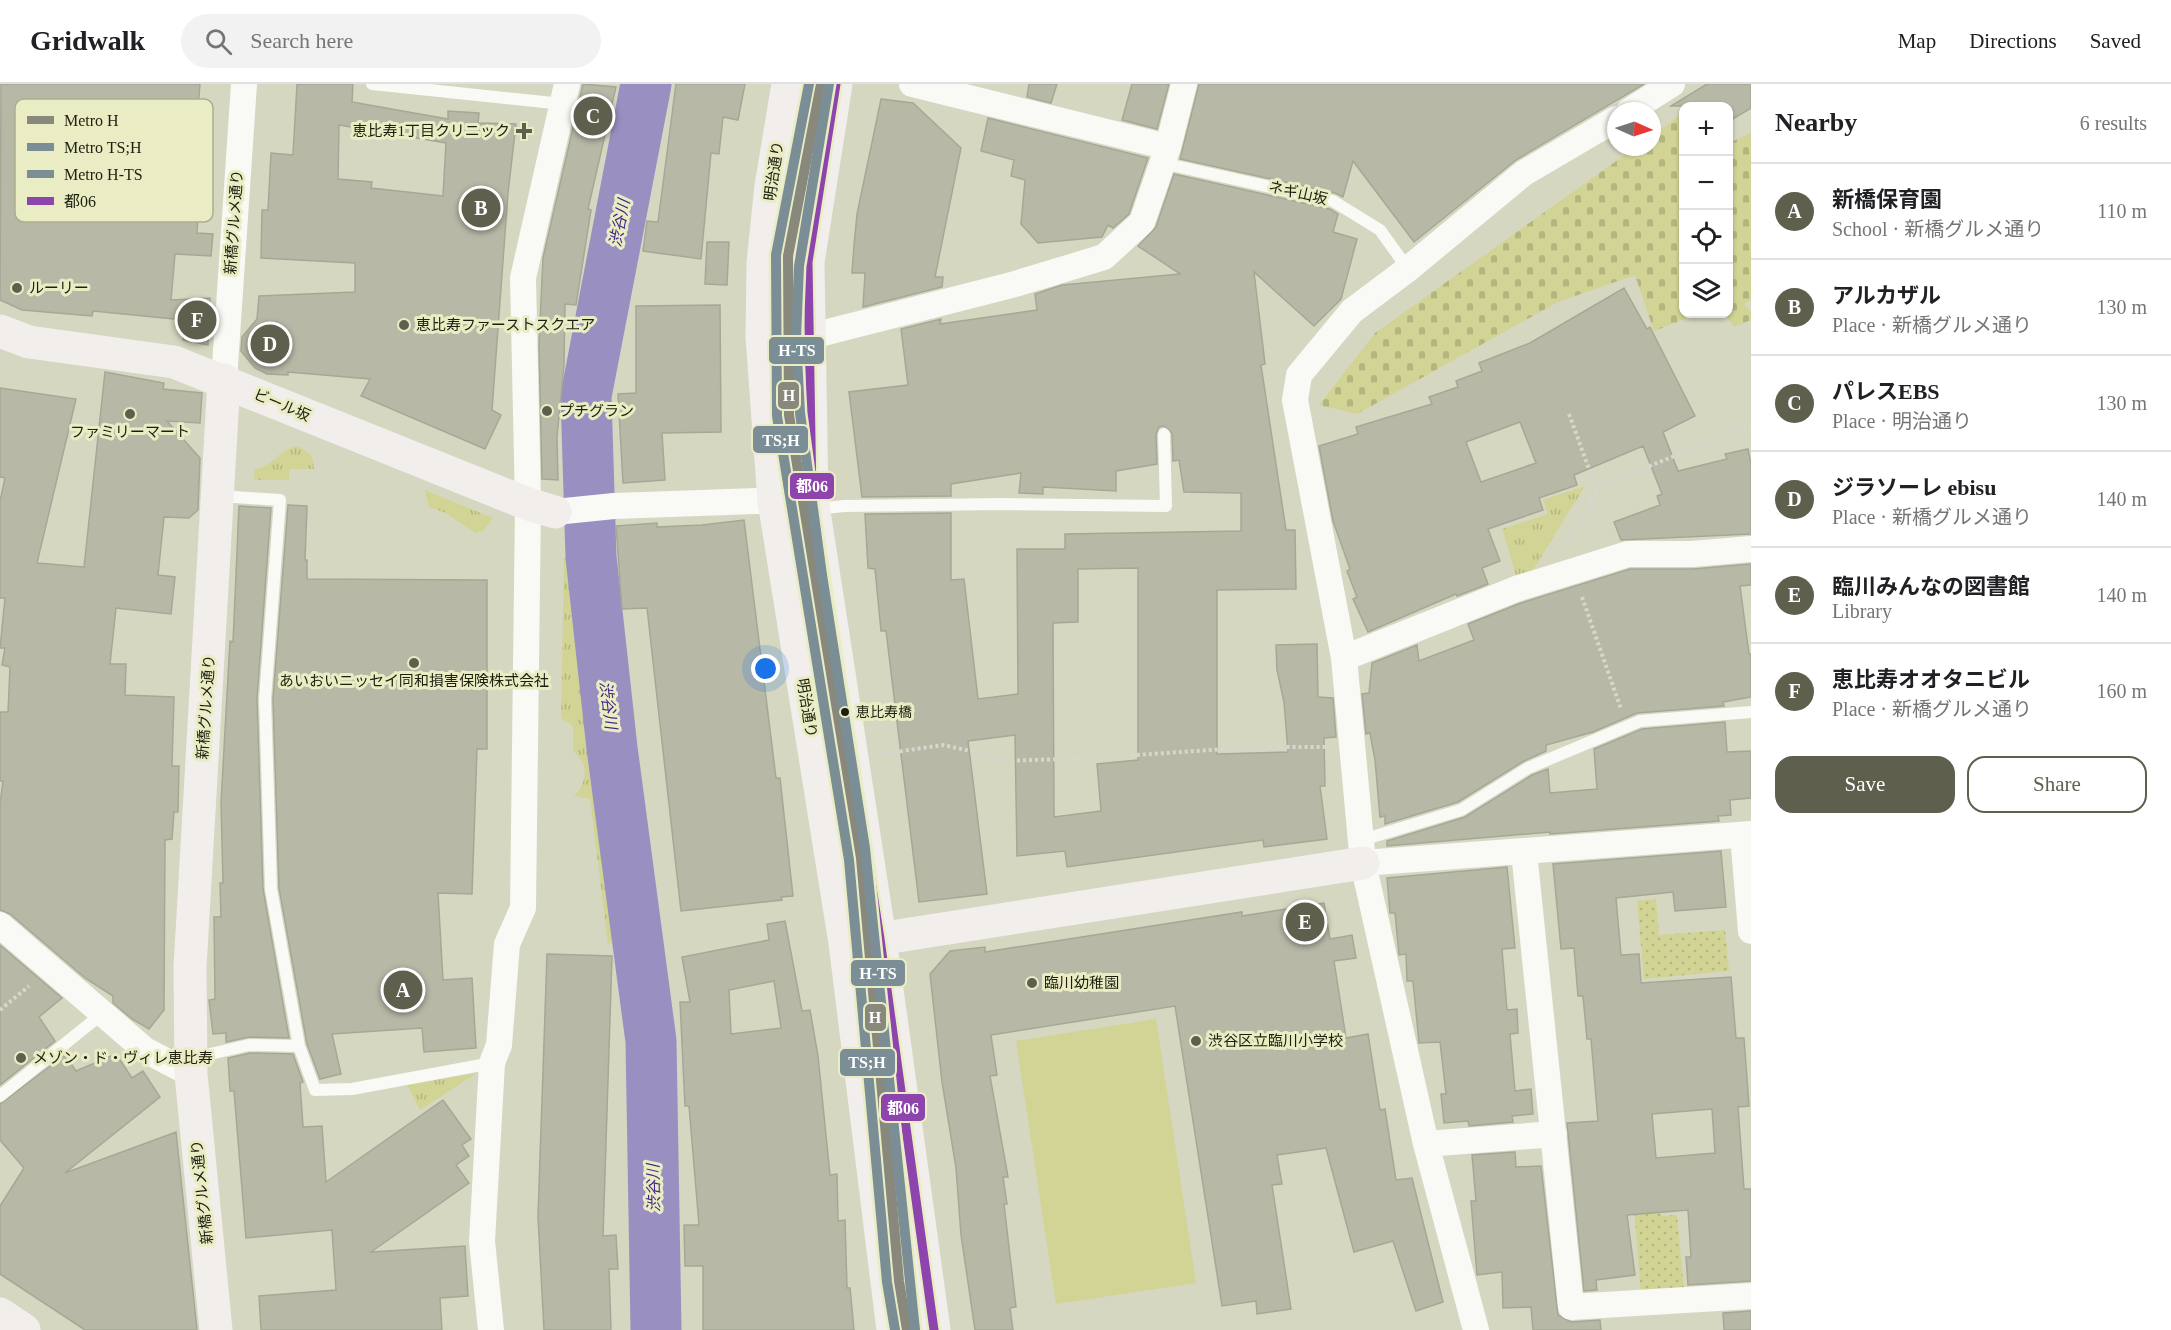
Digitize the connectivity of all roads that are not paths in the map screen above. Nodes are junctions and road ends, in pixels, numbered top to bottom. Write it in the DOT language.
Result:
graph roads {
  1 [pos="244,84"];
  2 [pos="372,84"];
  3 [pos="788,84"];
  4 [pos="836,84"];
  5 [pos="912,84"];
  6 [pos="1184,84"];
  7 [pos="1672,84"];
  8 [pos="565,94"];
  9 [pos="1643,102"];
  10 [pos="1607,124"];
  11 [pos="1165,155"];
  12 [pos="1408,269"];
  13 [pos="0,331"];
  14 [pos="808,337"];
  15 [pos="224,381"];
  16 [pos="1164,434"];
  17 [pos="218,496"];
  18 [pos="774,501"];
  19 [pos="813,504"];
  20 [pos="541,508"];
  21 [pos="1751,549"];
  22 [pos="1344,658"];
  23 [pos="1751,712"];
  24 [pos="1747,834"];
  25 [pos="1362,852"];
  26 [pos="1524,852"];
  27 [pos="0,925"];
  28 [pos="1751,931"];
  29 [pos="880,939"];
  30 [pos="845,943"];
  31 [pos="103,1013"];
  32 [pos="299,1046"];
  33 [pos="492,1063"];
  34 [pos="190,1066"];
  35 [pos="0,1096"];
  36 [pos="1554,1134"];
  37 [pos="1426,1144"];
  38 [pos="1751,1296"];
  39 [pos="0,1314"];
  40 [pos="24,1330"];
  41 [pos="216,1330"];
  42 [pos="491,1330"];
  43 [pos="893,1330"];
  44 [pos="934,1330"];
  45 [pos="1476,1330"];
  1 -- 15 [label="street, 新橋グルメ通り"];
  2 -- 8 [label="lane"];
  3 -- 18 [label="main road, 明治通り"];
  4 -- 14 [label="main road"];
  5 -- 11 [label="street"];
  6 -- 11 [label="street"];
  7 -- 9 [label="street"];
  8 -- 20 [label="street"];
  10 -- 12 [label="street"];
  11 -- 12 [label="lane, ネギ山坂"];
  11 -- 14 [label="street"];
  12 -- 22 [label="street"];
  13 -- 15 [label="main road, ビール坂"];
  14 -- 19 [label="main road"];
  15 -- 17 [label="main road, 新橋グルメ通り"];
  15 -- 20 [label="main road, ビール坂"];
  16 -- 19 [label="lane"];
  17 -- 32 [label="lane"];
  17 -- 34 [label="main road, 新橋グルメ通り"];
  18 -- 19 [label="street"];
  18 -- 20 [label="street"];
  18 -- 30 [label="main road, 明治通り"];
  19 -- 29 [label="main road"];
  20 -- 33 [label="street"];
  21 -- 22 [label="street"];
  22 -- 25 [label="street"];
  23 -- 25 [label="lane"];
  24 -- 26 [label="street"];
  24 -- 28 [label="street"];
  25 -- 26 [label="street"];
  25 -- 29 [label="main road"];
  25 -- 37 [label="street"];
  26 -- 36 [label="street"];
  27 -- 31 [label="street"];
  29 -- 30 [label="main road"];
  29 -- 44 [label="main road"];
  30 -- 43 [label="main road, 明治通り"];
  31 -- 34 [label="street"];
  31 -- 35 [label="lane"];
  32 -- 33 [label="lane"];
  32 -- 34 [label="lane"];
  33 -- 42 [label="street"];
  34 -- 41 [label="main road, 新橋グルメ通り"];
  36 -- 37 [label="street"];
  36 -- 38 [label="street"];
  37 -- 45 [label="street"];
  39 -- 40 [label="main road"];
}
